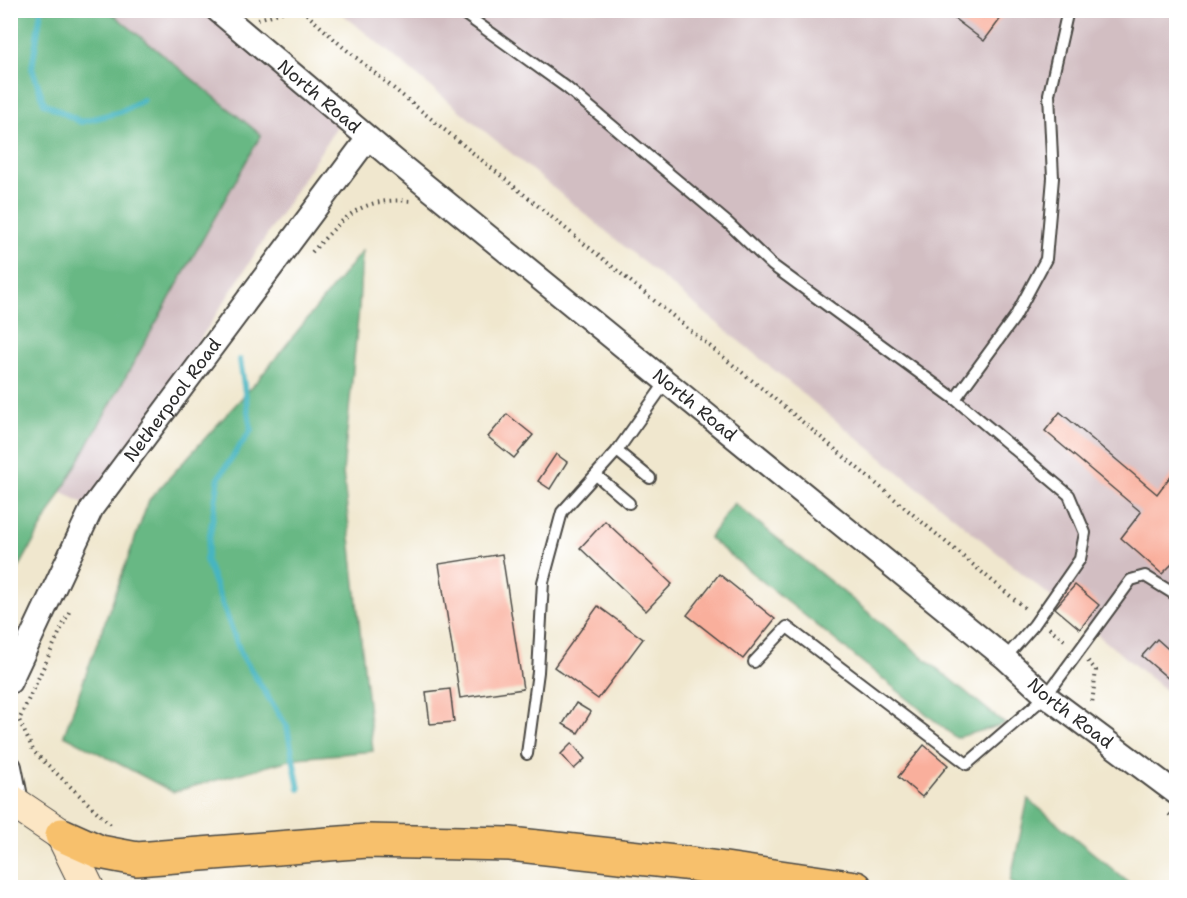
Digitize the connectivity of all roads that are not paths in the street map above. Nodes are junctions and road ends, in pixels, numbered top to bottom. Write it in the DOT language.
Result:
graph roads {
  1 [pos="217,10"];
  2 [pos="459,10"];
  3 [pos="1068,10"];
  4 [pos="368,138"];
  5 [pos="666,382"];
  6 [pos="955,399"];
  7 [pos="617,451"];
  8 [pos="596,475"];
  9 [pos="650,478"];
  10 [pos="628,503"];
  11 [pos="1176,595"];
  12 [pos="1005,658"];
  13 [pos="754,662"];
  14 [pos="10,682"];
  15 [pos="1046,696"];
  16 [pos="527,754"];
  17 [pos="10,767"];
  18 [pos="14,801"];
  19 [pos="1172,803"];
  20 [pos="62,835"];
  21 [pos="88,888"];
  22 [pos="856,888"];
  1 -- 4 [label="street, North Road"];
  2 -- 6 [label="lane"];
  3 -- 6 [label="lane"];
  4 -- 5 [label="street, North Road"];
  4 -- 14 [label="street, Netherpool Road"];
  5 -- 7 [label="lane"];
  5 -- 12 [label="street, North Road"];
  6 -- 12 [label="lane"];
  7 -- 8 [label="lane"];
  7 -- 9 [label="lane"];
  8 -- 10 [label="lane"];
  8 -- 16 [label="lane"];
  11 -- 15 [label="lane"];
  12 -- 15 [label="street, North Road"];
  13 -- 15 [label="lane"];
  15 -- 19 [label="street, North Road"];
  17 -- 18 [label="street"];
  18 -- 20 [label="main road"];
  20 -- 21 [label="main road"];
  20 -- 22 [label="highway"];
}
